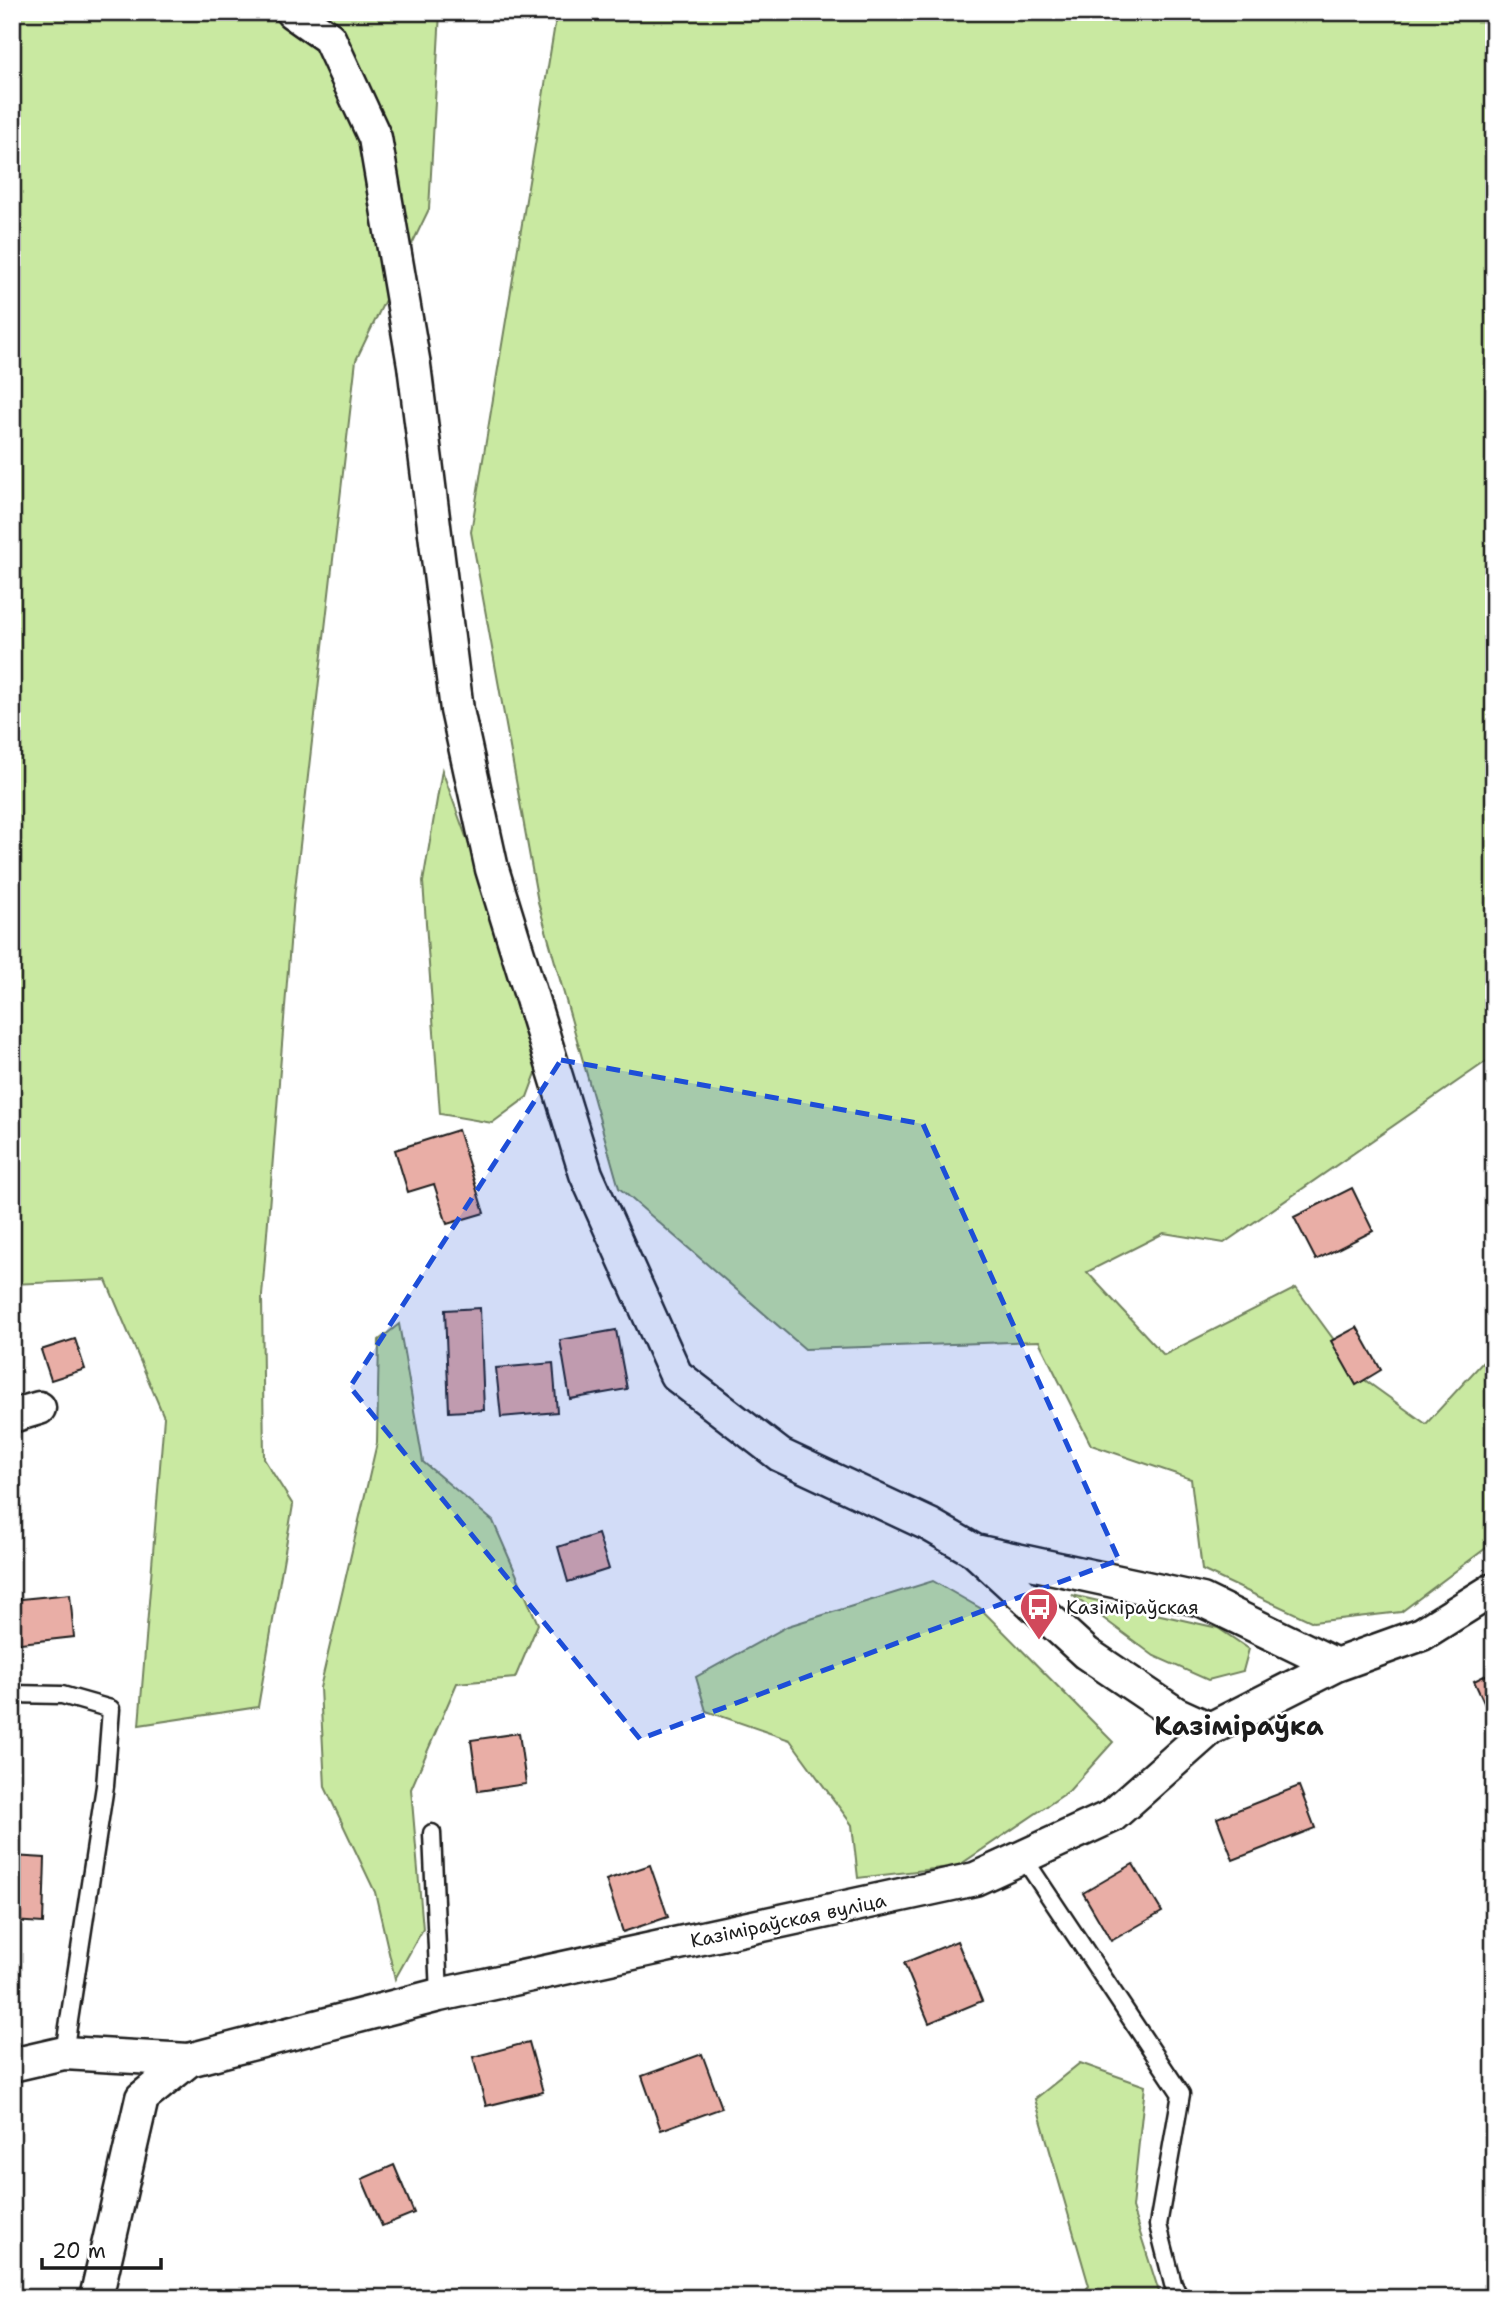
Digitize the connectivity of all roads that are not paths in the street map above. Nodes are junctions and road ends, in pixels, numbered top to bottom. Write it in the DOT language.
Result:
graph roads {
  1 [pos="292,12"];
  2 [pos="975,1551"];
  3 [pos="1494,1589"];
  4 [pos="1336,1665"];
  5 [pos="12,1694"];
  6 [pos="1210,1729"];
  7 [pos="432,1833"];
  8 [pos="1023,1857"];
  9 [pos="439,1995"];
  10 [pos="64,2053"];
  11 [pos="189,2060"];
  12 [pos="12,2065"];
  13 [pos="96,2298"];
  14 [pos="1180,2298"];
  1 -- 2 [label="street"];
  2 -- 4 [label="street"];
  2 -- 6 [label="street"];
  3 -- 4 [label="street, Казіміраўская вуліца"];
  4 -- 6 [label="street, Казіміраўская вуліца"];
  5 -- 10 [label="lane"];
  6 -- 8 [label="street, Казіміраўская вуліца"];
  7 -- 9 [label="lane"];
  8 -- 9 [label="street, Казіміраўская вуліца"];
  8 -- 14 [label="lane"];
  9 -- 11 [label="street, Казіміраўская вуліца"];
  10 -- 11 [label="street, Казіміраўская вуліца"];
  10 -- 12 [label="street, Казіміраўская вуліца"];
  11 -- 13 [label="street, Казіміраўская вуліца"];
}
